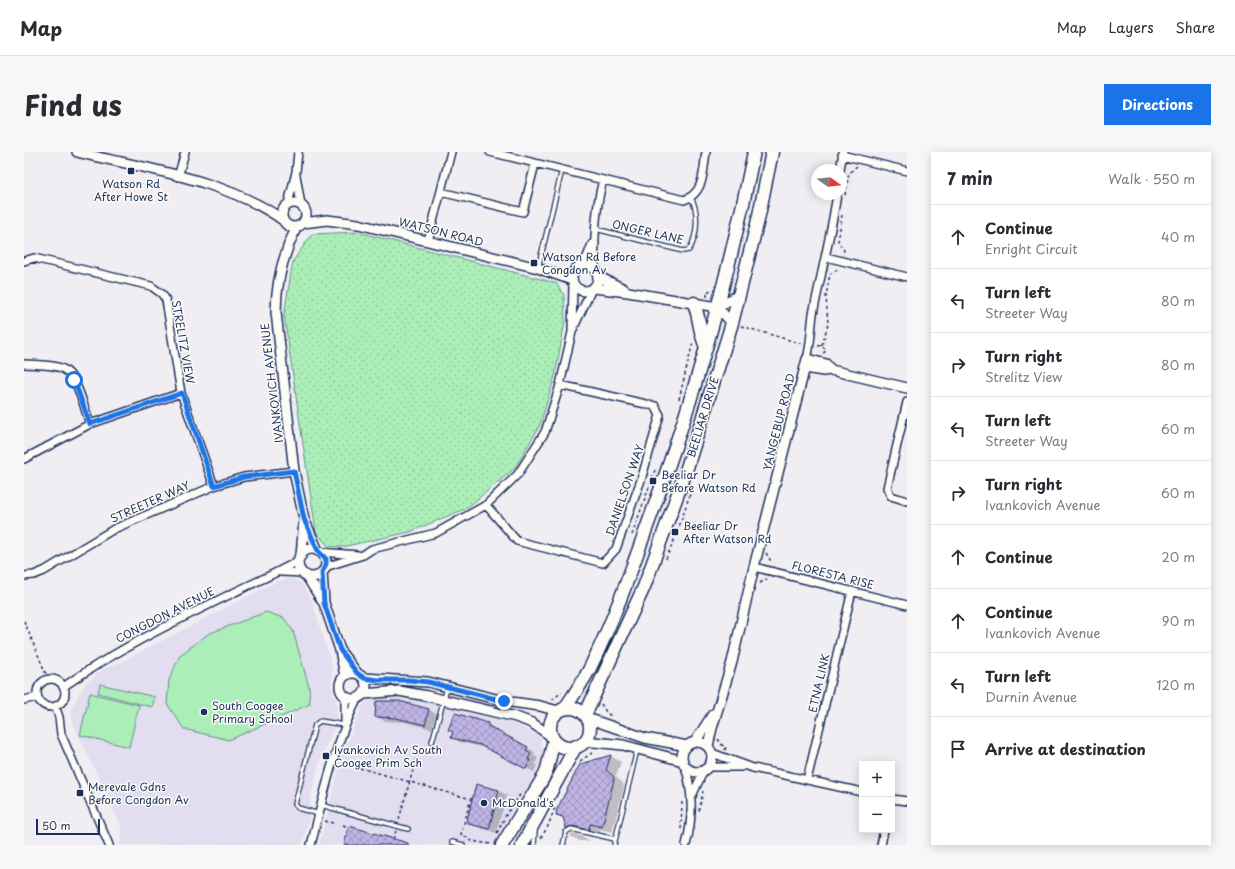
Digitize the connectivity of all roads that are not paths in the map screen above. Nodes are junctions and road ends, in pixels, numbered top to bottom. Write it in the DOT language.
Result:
graph roads {
  1 [pos="184,152"];
  2 [pos="298,152"];
  3 [pos="451,152"];
  4 [pos="490,152"];
  5 [pos="706,152"];
  6 [pos="754,152"];
  7 [pos="772,152"];
  8 [pos="82,153"];
  9 [pos="843,154"];
  10 [pos="535,164"];
  11 [pos="841,164"];
  12 [pos="562,170"];
  13 [pos="907,171"];
  14 [pos="296,172"];
  15 [pos="178,177"];
  16 [pos="603,180"];
  17 [pos="441,192"];
  18 [pos="690,198"];
  19 [pos="836,200"];
  20 [pos="264,206"];
  21 [pos="286,206"];
  22 [pos="303,208"];
  23 [pos="327,220"];
  24 [pos="284,222"];
  25 [pos="300,225"];
  26 [pos="596,229"];
  27 [pos="594,240"];
  28 [pos="428,241"];
  29 [pos="288,244"];
  30 [pos="826,257"];
  31 [pos="24,261"];
  32 [pos="578,267"];
  33 [pos="538,268"];
  34 [pos="549,271"];
  35 [pos="597,273"];
  36 [pos="907,277"];
  37 [pos="573,282"];
  38 [pos="593,289"];
  39 [pos="628,292"];
  40 [pos="739,295"];
  41 [pos="694,303"];
  42 [pos="717,307"];
  43 [pos="735,327"];
  44 [pos="572,332"];
  45 [pos="706,347"];
  46 [pos="24,364"];
  47 [pos="806,364"];
  48 [pos="831,370"];
  49 [pos="560,385"];
  50 [pos="907,388"];
  51 [pos="182,393"];
  52 [pos="907,402"];
  53 [pos="90,424"];
  54 [pos="24,459"];
  55 [pos="294,471"];
  56 [pos="214,486"];
  57 [pos="907,501"];
  58 [pos="486,505"];
  59 [pos="304,519"];
  60 [pos="319,551"];
  61 [pos="363,555"];
  62 [pos="300,558"];
  63 [pos="754,567"];
  64 [pos="324,570"];
  65 [pos="281,572"];
  66 [pos="304,574"];
  67 [pos="24,576"];
  68 [pos="852,591"];
  69 [pos="324,603"];
  70 [pos="907,605"];
  71 [pos="340,650"];
  72 [pos="345,676"];
  73 [pos="360,676"];
  74 [pos="63,686"];
  75 [pos="448,687"];
  76 [pos="345,696"];
  77 [pos="361,696"];
  78 [pos="37,697"];
  79 [pos="24,700"];
  80 [pos="444,700"];
  81 [pos="722,701"];
  82 [pos="55,706"];
  83 [pos="562,710"];
  84 [pos="586,716"];
  85 [pos="345,725"];
  86 [pos="553,738"];
  87 [pos="432,742"];
  88 [pos="580,744"];
  89 [pos="691,744"];
  90 [pos="637,749"];
  91 [pos="710,750"];
  92 [pos="684,764"];
  93 [pos="753,768"];
  94 [pos="706,769"];
  95 [pos="807,780"];
  96 [pos="859,791"];
  97 [pos="691,798"];
  98 [pos="895,799"];
  99 [pos="907,801"];
  100 [pos="321,805"];
  101 [pos="319,814"];
  102 [pos="537,817"];
  103 [pos="408,829"];
  104 [pos="883,833"];
  105 [pos="615,839"];
  106 [pos="452,842"];
  107 [pos="497,844"];
  108 [pos="109,845"];
  109 [pos="311,845"];
  110 [pos="463,845"];
  111 [pos="522,845"];
  112 [pos="534,845"];
  113 [pos="563,845"];
  114 [pos="614,845"];
  115 [pos="686,845"];
  116 [pos="881,845"];
  1 -- 15 [label="street"];
  2 -- 14 [label="street"];
  3 -- 17 [label="street"];
  4 -- 10 [label="street"];
  5 -- 18 [label="street"];
  6 -- 42 [label="highway, BEELIAR DRIVE"];
  7 -- 40 [label="highway, BEELIAR DRIVE"];
  8 -- 15 [label="street"];
  9 -- 11 [label="street"];
  9 -- 13 [label="street"];
  10 -- 12 [label="street"];
  10 -- 17 [label="street"];
  12 -- 16 [label="street"];
  12 -- 33 [label="lane"];
  14 -- 21 [label="street"];
  14 -- 22 [label="street"];
  15 -- 20 [label="street"];
  16 -- 18 [label="street"];
  16 -- 26 [label="street"];
  17 -- 28 [label="street"];
  18 -- 26 [label="lane, ONGER LANE"];
  19 -- 30 [label="street, YANGEBUP ROAD"];
  20 -- 21 [label="street"];
  20 -- 24 [label="street"];
  21 -- 22 [label="street"];
  21 -- 24 [label="street"];
  22 -- 23 [label="street, WATSON ROAD"];
  22 -- 25 [label="street"];
  23 -- 25 [label="street, WATSON ROAD"];
  23 -- 28 [label="street, WATSON ROAD"];
  24 -- 25 [label="street"];
  24 -- 29 [label="street, IVANKOVICH AVENUE"];
  25 -- 29 [label="street, IVANKOVICH AVENUE"];
  26 -- 27 [label="street"];
  27 -- 32 [label="street"];
  27 -- 35 [label="street"];
  28 -- 33 [label="street, WATSON ROAD"];
  29 -- 55 [label="street, IVANKOVICH AVENUE"];
  30 -- 36 [label="street"];
  30 -- 47 [label="street, YANGEBUP ROAD"];
  31 -- 51 [label="street, STRELITZ VIEW"];
  32 -- 34 [label="street, WATSON ROAD"];
  32 -- 35 [label="street"];
  32 -- 37 [label="street"];
  33 -- 34 [label="street, WATSON ROAD"];
  34 -- 37 [label="street, WATSON ROAD"];
  35 -- 38 [label="street"];
  35 -- 39 [label="street"];
  37 -- 38 [label="street"];
  37 -- 44 [label="street"];
  38 -- 39 [label="street"];
  38 -- 44 [label="street"];
  39 -- 41 [label="street"];
  40 -- 42 [label="street"];
  40 -- 43 [label="highway, BEELIAR DRIVE"];
  41 -- 42 [label="street"];
  41 -- 45 [label="highway"];
  42 -- 43 [label="street"];
  42 -- 45 [label="highway, BEELIAR DRIVE"];
  43 -- 84 [label="highway, BEELIAR DRIVE"];
  44 -- 49 [label="street"];
  45 -- 83 [label="highway, BEELIAR DRIVE"];
  46 -- 53 [label="street"];
  47 -- 48 [label="street"];
  47 -- 48 [label="street"];
  47 -- 63 [label="street, YANGEBUP ROAD"];
  48 -- 50 [label="street"];
  49 -- 58 [label="street"];
  49 -- 58 [label="street, DANIELSON WAY"];
  51 -- 53 [label="street"];
  51 -- 56 [label="street, STRELITZ VIEW"];
  52 -- 57 [label="street"];
  53 -- 54 [label="street"];
  55 -- 56 [label="street, STREETER WAY"];
  55 -- 59 [label="street, IVANKOVICH AVENUE"];
  56 -- 67 [label="street, STREETER WAY"];
  58 -- 61 [label="street"];
  59 -- 60 [label="street, IVANKOVICH AVENUE"];
  59 -- 62 [label="street, IVANKOVICH AVENUE"];
  60 -- 61 [label="street"];
  60 -- 62 [label="street"];
  60 -- 64 [label="street"];
  61 -- 64 [label="street"];
  62 -- 65 [label="street, CONGDON AVENUE"];
  62 -- 66 [label="street"];
  63 -- 68 [label="street, FLORESTA RISE"];
  63 -- 81 [label="street, YANGEBUP ROAD"];
  64 -- 66 [label="street"];
  64 -- 69 [label="street"];
  65 -- 66 [label="street, CONGDON AVENUE"];
  65 -- 74 [label="street, CONGDON AVENUE"];
  66 -- 69 [label="street"];
  68 -- 70 [label="street, FLORESTA RISE"];
  68 -- 95 [label="street, ETNA LINK"];
  69 -- 71 [label="street"];
  71 -- 72 [label="street"];
  71 -- 73 [label="street"];
  72 -- 73 [label="street"];
  72 -- 76 [label="street"];
  73 -- 75 [label="street"];
  73 -- 77 [label="street"];
  74 -- 78 [label="street"];
  74 -- 82 [label="street"];
  75 -- 80 [label="lane"];
  75 -- 83 [label="street"];
  76 -- 77 [label="street"];
  76 -- 85 [label="street"];
  77 -- 80 [label="street"];
  77 -- 85 [label="street"];
  78 -- 79 [label="street"];
  78 -- 82 [label="street"];
  80 -- 86 [label="street"];
  80 -- 87 [label="lane"];
  81 -- 89 [label="street, YANGEBUP ROAD"];
  81 -- 91 [label="street, YANGEBUP ROAD"];
  82 -- 108 [label="street"];
  83 -- 84 [label="highway"];
  83 -- 86 [label="highway"];
  84 -- 88 [label="highway"];
  84 -- 89 [label="street"];
  85 -- 100 [label="street"];
  85 -- 101 [label="lane"];
  86 -- 88 [label="highway"];
  86 -- 107 [label="highway"];
  88 -- 90 [label="street"];
  88 -- 102 [label="highway"];
  89 -- 91 [label="street"];
  89 -- 92 [label="street"];
  90 -- 92 [label="street"];
  90 -- 105 [label="lane"];
  91 -- 93 [label="street"];
  91 -- 94 [label="street"];
  92 -- 94 [label="street"];
  92 -- 97 [label="street"];
  93 -- 94 [label="street"];
  93 -- 95 [label="street"];
  94 -- 97 [label="street"];
  95 -- 96 [label="street"];
  97 -- 115 [label="street"];
  98 -- 99 [label="street"];
  100 -- 101 [label="street"];
  100 -- 103 [label="lane"];
  101 -- 109 [label="street"];
  102 -- 111 [label="highway"];
  102 -- 112 [label="lane"];
  104 -- 116 [label="street"];
  105 -- 113 [label="lane"];
  105 -- 114 [label="lane"];
  106 -- 110 [label="lane"];
}
